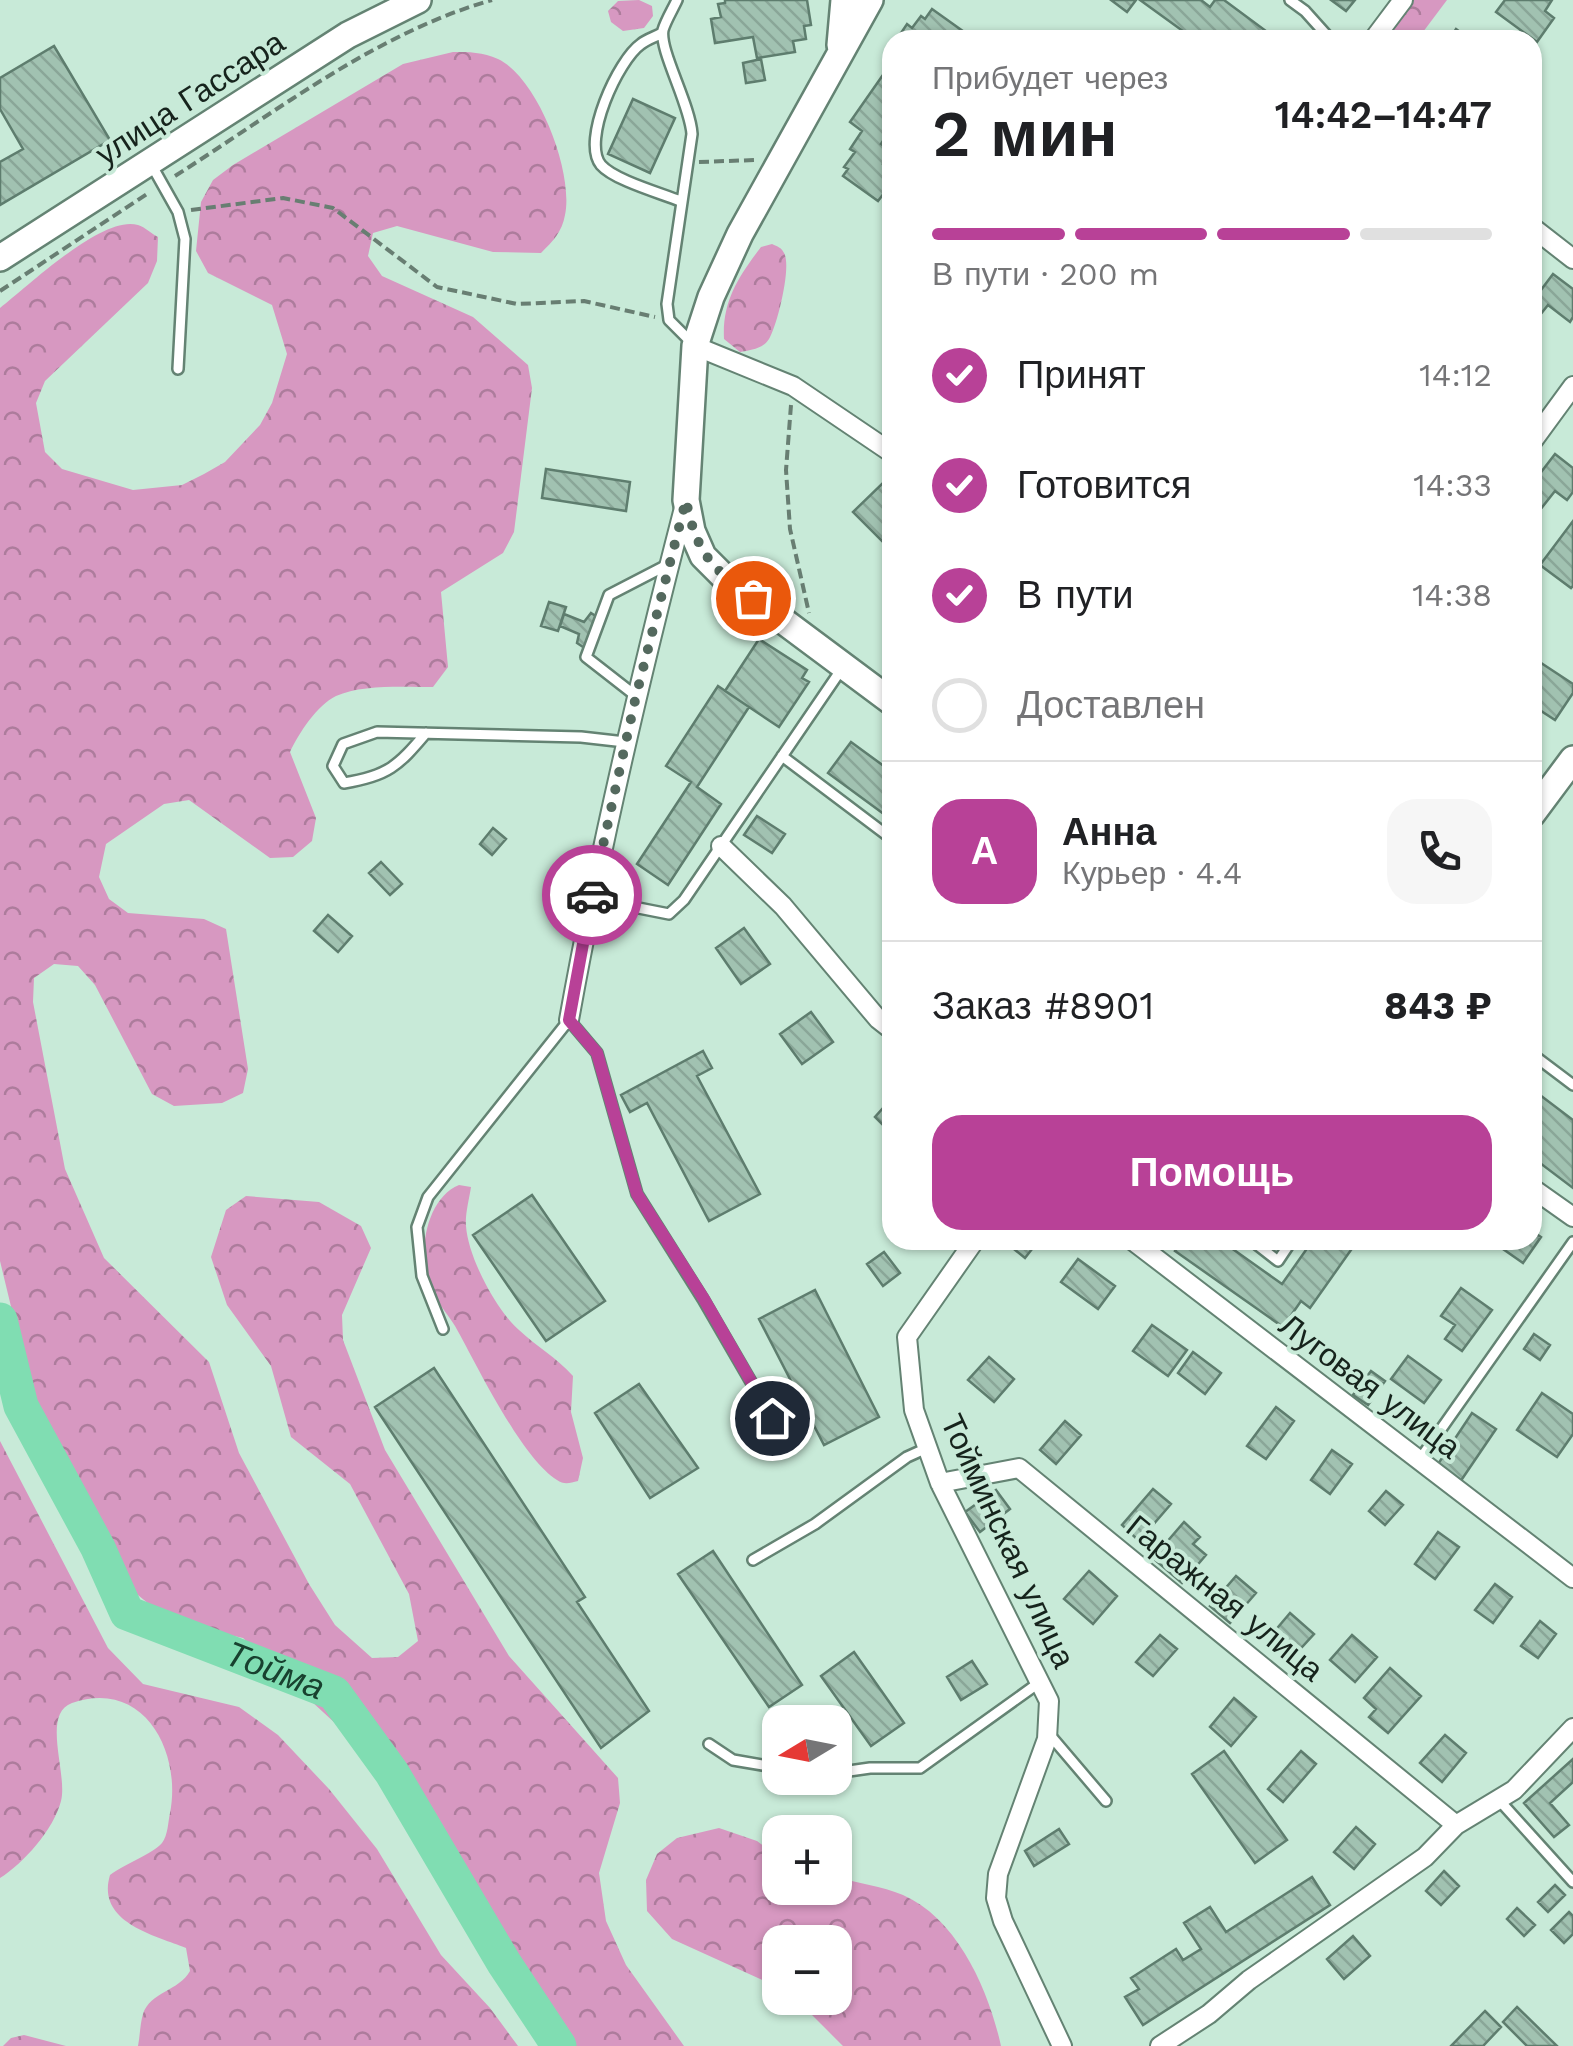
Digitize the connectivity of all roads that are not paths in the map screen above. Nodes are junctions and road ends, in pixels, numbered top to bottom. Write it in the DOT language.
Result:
graph roads {
  1 [pos="418,0"];
  2 [pos="677,0"];
  3 [pos="844,0"];
  4 [pos="870,0"];
  5 [pos="1290,0"];
  6 [pos="1402,0"];
  7 [pos="1322,30"];
  8 [pos="1380,30"];
  9 [pos="662,33"];
  10 [pos="839,54"];
  11 [pos="157,173"];
  12 [pos="680,201"];
  13 [pos="1542,235"];
  14 [pos="0,258"];
  15 [pos="1573,259"];
  16 [pos="695,346"];
  17 [pos="178,368"];
  18 [pos="1573,386"];
  19 [pos="1542,428"];
  20 [pos="882,446"];
  21 [pos="686,500"];
  22 [pos="670,564"];
  23 [pos="844,666"];
  24 [pos="882,689"];
  25 [pos="636,696"];
  26 [pos="426,733"];
  27 [pos="626,742"];
  28 [pos="782,756"];
  29 [pos="1570,772"];
  30 [pos="1542,803"];
  31 [pos="882,831"];
  32 [pos="720,846"];
  33 [pos="591,899"];
  34 [pos="569,1020"];
  35 [pos="882,1020"];
  36 [pos="1542,1062"];
  37 [pos="1573,1085"];
  38 [pos="1542,1195"];
  39 [pos="1573,1218"];
  40 [pos="1573,1242"];
  41 [pos="968,1250"];
  42 [pos="1145,1250"];
  43 [pos="1264,1250"];
  44 [pos="1285,1250"];
  45 [pos="443,1329"];
  46 [pos="772,1418"];
  47 [pos="927,1448"];
  48 [pos="1418,1461"];
  49 [pos="940,1483"];
  50 [pos="753,1560"];
  51 [pos="1573,1578"];
  52 [pos="1040,1682"];
  53 [pos="1573,1728"];
  54 [pos="1048,1732"];
  55 [pos="709,1744"];
  56 [pos="762,1765"];
  57 [pos="852,1771"];
  58 [pos="1106,1800"];
  59 [pos="1499,1800"];
  60 [pos="1456,1825"];
  61 [pos="1573,1882"];
  62 [pos="1062,2046"];
  63 [pos="1160,2046"];
  1 -- 11 [label="street, улица Гассара"];
  2 -- 9 [label="lane"];
  3 -- 10 [label="street"];
  4 -- 10 [label="street"];
  5 -- 7 [label="lane"];
  6 -- 8 [label="street"];
  9 -- 12 [label="lane"];
  9 -- 12 [label="lane"];
  10 -- 16 [label="street"];
  11 -- 14 [label="street, улица Гассара"];
  11 -- 17 [label="lane"];
  12 -- 16 [label="lane"];
  13 -- 15 [label="street"];
  16 -- 20 [label="street"];
  16 -- 21 [label="street"];
  18 -- 19 [label="street"];
  21 -- 22 [label="street"];
  21 -- 23 [label="street"];
  22 -- 25 [label="street"];
  22 -- 25 [label="lane"];
  23 -- 24 [label="street"];
  23 -- 28 [label="lane"];
  25 -- 27 [label="street"];
  26 -- 26 [label="lane"];
  26 -- 27 [label="lane"];
  27 -- 33 [label="street"];
  28 -- 31 [label="lane"];
  28 -- 32 [label="lane"];
  29 -- 30 [label="street"];
  32 -- 33 [label="lane"];
  32 -- 35 [label="street"];
  33 -- 34 [label="street"];
  34 -- 45 [label="lane"];
  34 -- 46 [label="lane"];
  36 -- 37 [label="lane"];
  38 -- 39 [label="street"];
  40 -- 48 [label="lane"];
  41 -- 47 [label="street, Тойминская улица"];
  42 -- 48 [label="street, Луговая улица"];
  43 -- 44 [label="lane"];
  47 -- 49 [label="street, Тойминская улица"];
  47 -- 50 [label="lane"];
  48 -- 51 [label="street, Луговая улица"];
  49 -- 52 [label="street, Тойминская улица"];
  49 -- 60 [label="street, Гаражная улица"];
  52 -- 54 [label="street, Тойминская улица"];
  52 -- 57 [label="lane"];
  53 -- 59 [label="street"];
  54 -- 58 [label="lane"];
  54 -- 62 [label="street, Тойминская улица"];
  55 -- 56 [label="lane"];
  59 -- 60 [label="street"];
  59 -- 61 [label="lane"];
  60 -- 63 [label="street"];
}
